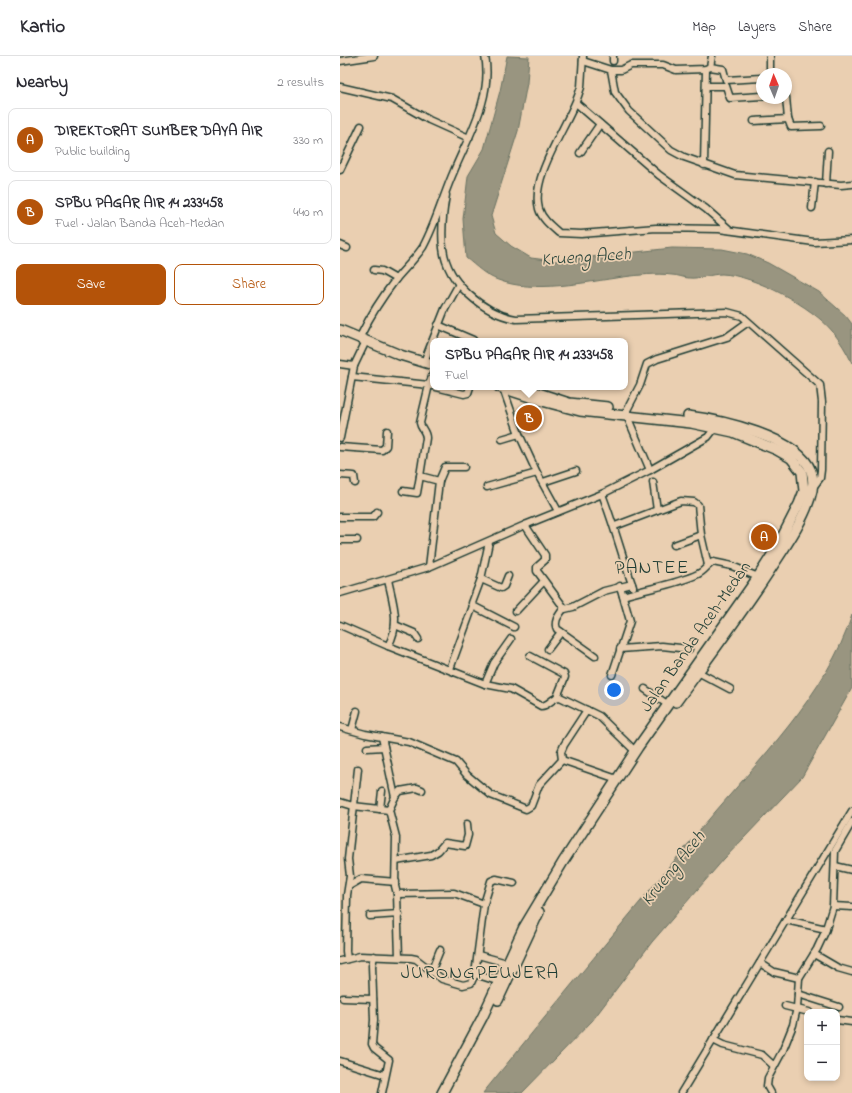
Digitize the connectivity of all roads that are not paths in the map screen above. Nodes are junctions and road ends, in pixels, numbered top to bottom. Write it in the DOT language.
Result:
graph roads {
  1 [pos="374,56"];
  2 [pos="485,56"];
  3 [pos="712,56"];
  4 [pos="770,56"];
  5 [pos="583,58"];
  6 [pos="340,61"];
  7 [pos="708,68"];
  8 [pos="770,68"];
  9 [pos="611,70"];
  10 [pos="756,79"];
  11 [pos="726,83"];
  12 [pos="340,86"];
  13 [pos="706,86"];
  14 [pos="756,96"];
  15 [pos="576,103"];
  16 [pos="787,104"];
  17 [pos="788,119"];
  18 [pos="754,121"];
  19 [pos="600,124"];
  20 [pos="360,126"];
  21 [pos="821,126"];
  22 [pos="469,138"];
  23 [pos="828,151"];
  24 [pos="580,152"];
  25 [pos="704,165"];
  26 [pos="340,170"];
  27 [pos="815,182"];
  28 [pos="826,184"];
  29 [pos="852,184"];
  30 [pos="446,195"];
  31 [pos="812,208"];
  32 [pos="730,230"];
  33 [pos="852,240"];
  34 [pos="340,244"];
  35 [pos="347,248"];
  36 [pos="374,270"];
  37 [pos="396,279"];
  38 [pos="459,284"];
  39 [pos="748,322"];
  40 [pos="340,324"];
  41 [pos="438,325"];
  42 [pos="340,330"];
  43 [pos="364,337"];
  44 [pos="434,338"];
  45 [pos="468,338"];
  46 [pos="429,358"];
  47 [pos="340,364"];
  48 [pos="430,364"];
  49 [pos="354,366"];
  50 [pos="352,377"];
  51 [pos="430,386"];
  52 [pos="430,389"];
  53 [pos="449,390"];
  54 [pos="469,390"];
  55 [pos="502,390"];
  56 [pos="507,390"];
  57 [pos="529,390"];
  58 [pos="627,413"];
  59 [pos="715,428"];
  60 [pos="387,431"];
  61 [pos="519,434"];
  62 [pos="340,438"];
  63 [pos="502,439"];
  64 [pos="340,447"];
  65 [pos="464,467"];
  66 [pos="650,470"];
  67 [pos="576,471"];
  68 [pos="537,473"];
  69 [pos="340,475"];
  70 [pos="420,476"];
  71 [pos="439,481"];
  72 [pos="543,482"];
  73 [pos="652,482"];
  74 [pos="355,483"];
  75 [pos="487,487"];
  76 [pos="813,488"];
  77 [pos="403,491"];
  78 [pos="602,494"];
  79 [pos="657,510"];
  80 [pos="558,511"];
  81 [pos="376,512"];
  82 [pos="340,517"];
  83 [pos="525,525"];
  84 [pos="615,526"];
  85 [pos="701,535"];
  86 [pos="340,540"];
  87 [pos="357,540"];
  88 [pos="489,542"];
  89 [pos="674,545"];
  90 [pos="708,565"];
  91 [pos="429,567"];
  92 [pos="508,576"];
  93 [pos="758,577"];
  94 [pos="481,579"];
  95 [pos="388,580"];
  96 [pos="544,581"];
  97 [pos="632,584"];
  98 [pos="620,586"];
  99 [pos="635,592"];
  100 [pos="340,593"];
  101 [pos="623,596"];
  102 [pos="473,606"];
  103 [pos="564,608"];
  104 [pos="516,611"];
  105 [pos="340,625"];
  106 [pos="395,625"];
  107 [pos="514,628"];
  108 [pos="561,632"];
  109 [pos="418,639"];
  110 [pos="511,639"];
  111 [pos="388,646"];
  112 [pos="548,649"];
  113 [pos="620,649"];
  114 [pos="689,650"];
  115 [pos="530,656"];
  116 [pos="595,656"];
  117 [pos="450,669"];
  118 [pos="696,670"];
  119 [pos="612,675"];
  120 [pos="485,684"];
  121 [pos="645,689"];
  122 [pos="730,689"];
  123 [pos="556,697"];
  124 [pos="668,704"];
  125 [pos="587,710"];
  126 [pos="357,711"];
  127 [pos="340,727"];
  128 [pos="352,730"];
  129 [pos="382,737"];
  130 [pos="384,747"];
  131 [pos="367,748"];
  132 [pos="635,751"];
  133 [pos="562,760"];
  134 [pos="358,769"];
  135 [pos="617,779"];
  136 [pos="422,790"];
  137 [pos="382,791"];
  138 [pos="395,796"];
  139 [pos="340,802"];
  140 [pos="353,806"];
  141 [pos="380,809"];
  142 [pos="389,810"];
  143 [pos="852,811"];
  144 [pos="852,822"];
  145 [pos="467,824"];
  146 [pos="396,861"];
  147 [pos="835,866"];
  148 [pos="852,870"];
  149 [pos="396,882"];
  150 [pos="514,883"];
  151 [pos="349,886"];
  152 [pos="397,894"];
  153 [pos="484,904"];
  154 [pos="833,906"];
  155 [pos="852,907"];
  156 [pos="399,914"];
  157 [pos="370,916"];
  158 [pos="786,920"];
  159 [pos="826,929"];
  160 [pos="440,950"];
  161 [pos="814,954"];
  162 [pos="478,955"];
  163 [pos="374,956"];
  164 [pos="399,957"];
  165 [pos="348,959"];
  166 [pos="340,961"];
  167 [pos="507,962"];
  168 [pos="760,963"];
  169 [pos="431,972"];
  170 [pos="852,972"];
  171 [pos="475,974"];
  172 [pos="799,978"];
  173 [pos="500,982"];
  174 [pos="798,994"];
  175 [pos="343,998"];
  176 [pos="373,999"];
  177 [pos="785,1006"];
  178 [pos="840,1007"];
  179 [pos="797,1008"];
  180 [pos="804,1010"];
  181 [pos="840,1020"];
  182 [pos="852,1022"];
  183 [pos="713,1040"];
  184 [pos="471,1045"];
  185 [pos="340,1061"];
  186 [pos="774,1066"];
  187 [pos="385,1074"];
  188 [pos="382,1093"];
  189 [pos="442,1093"];
  190 [pos="447,1093"];
  191 [pos="681,1093"];
  192 [pos="771,1093"];
  1 -- 6 [label="street"];
  2 -- 22 [label="street"];
  3 -- 7 [label="street"];
  4 -- 8 [label="street"];
  5 -- 9 [label="street"];
  5 -- 15 [label="street"];
  7 -- 9 [label="street"];
  7 -- 11 [label="street"];
  7 -- 13 [label="street"];
  9 -- 25 [label="street"];
  10 -- 11 [label="street"];
  11 -- 13 [label="street"];
  11 -- 14 [label="street"];
  12 -- 22 [label="street"];
  13 -- 25 [label="street"];
  15 -- 19 [label="street"];
  15 -- 32 [label="street"];
  16 -- 17 [label="street"];
  17 -- 18 [label="street"];
  17 -- 21 [label="street"];
  19 -- 24 [label="street"];
  19 -- 32 [label="street"];
  20 -- 26 [label="street"];
  22 -- 30 [label="street"];
  23 -- 28 [label="street"];
  25 -- 27 [label="street"];
  27 -- 28 [label="street"];
  27 -- 31 [label="street"];
  28 -- 29 [label="street"];
  30 -- 37 [label="street"];
  30 -- 38 [label="street"];
  32 -- 33 [label="street"];
  34 -- 35 [label="street"];
  36 -- 37 [label="street"];
  37 -- 43 [label="street"];
  38 -- 39 [label="street"];
  38 -- 41 [label="street"];
  39 -- 58 [label="street"];
  39 -- 76 [label="street"];
  40 -- 43 [label="highway"];
  41 -- 44 [label="street"];
  41 -- 45 [label="street"];
  42 -- 43 [label="highway"];
  43 -- 46 [label="highway"];
  43 -- 48 [label="highway"];
  43 -- 49 [label="street"];
  47 -- 49 [label="street"];
  49 -- 50 [label="street"];
  50 -- 51 [label="street"];
  50 -- 62 [label="street"];
  52 -- 70 [label="street"];
  53 -- 54 [label="street"];
  55 -- 61 [label="street"];
  56 -- 58 [label="highway, Jalan Banda Aceh-Medan"];
  57 -- 58 [label="highway, Jalan Banda Aceh-Medan"];
  58 -- 59 [label="highway, Jalan Banda Aceh-Medan"];
  58 -- 66 [label="street"];
  58 -- 76 [label="highway, Jalan Banda Aceh-Medan"];
  59 -- 66 [label="street"];
  59 -- 93 [label="highway, Jalan Banda Aceh-Medan"];
  60 -- 64 [label="street"];
  61 -- 63 [label="street"];
  61 -- 68 [label="street"];
  65 -- 71 [label="street"];
  66 -- 78 [label="street"];
  67 -- 72 [label="street"];
  68 -- 72 [label="street"];
  68 -- 75 [label="street"];
  69 -- 74 [label="street"];
  70 -- 71 [label="street"];
  70 -- 77 [label="street"];
  71 -- 91 [label="street"];
  72 -- 80 [label="street"];
  73 -- 79 [label="street"];
  76 -- 118 [label="highway, Jalan Banda Aceh-Medan"];
  78 -- 80 [label="street"];
  78 -- 84 [label="street"];
  79 -- 84 [label="street"];
  79 -- 85 [label="street"];
  80 -- 83 [label="street"];
  81 -- 82 [label="street"];
  83 -- 88 [label="street"];
  83 -- 96 [label="street"];
  84 -- 97 [label="street"];
  85 -- 89 [label="street"];
  85 -- 90 [label="street"];
  86 -- 87 [label="street"];
  88 -- 91 [label="street"];
  88 -- 94 [label="street"];
  90 -- 93 [label="street"];
  90 -- 99 [label="street"];
  91 -- 95 [label="street"];
  92 -- 94 [label="street"];
  93 -- 118 [label="highway, Jalan Banda Aceh-Medan"];
  94 -- 102 [label="street"];
  95 -- 100 [label="street"];
  95 -- 106 [label="street"];
  96 -- 103 [label="street"];
  96 -- 104 [label="street"];
  97 -- 98 [label="street"];
  97 -- 99 [label="street"];
  98 -- 101 [label="street"];
  98 -- 103 [label="street"];
  99 -- 101 [label="street"];
  101 -- 113 [label="street"];
  102 -- 107 [label="street"];
  102 -- 117 [label="street"];
  103 -- 108 [label="street"];
  105 -- 111 [label="street"];
  106 -- 109 [label="street"];
  106 -- 111 [label="street"];
  108 -- 112 [label="street"];
  108 -- 116 [label="street"];
  110 -- 120 [label="street"];
  111 -- 117 [label="street"];
  113 -- 114 [label="street"];
  113 -- 119 [label="street"];
  115 -- 123 [label="street"];
  117 -- 120 [label="street"];
  118 -- 122 [label="street"];
  118 -- 124 [label="highway, Jalan Banda Aceh-Medan"];
  118 -- 184 [label="highway, Jalan Banda Aceh-Medan"];
  120 -- 123 [label="street"];
  121 -- 124 [label="street"];
  123 -- 125 [label="street"];
  124 -- 132 [label="highway, Jalan Banda Aceh-Medan"];
  125 -- 132 [label="street"];
  125 -- 133 [label="street"];
  126 -- 128 [label="street"];
  127 -- 128 [label="street"];
  128 -- 129 [label="street"];
  129 -- 130 [label="street"];
  129 -- 133 [label="street"];
  130 -- 131 [label="street"];
  130 -- 138 [label="street"];
  132 -- 135 [label="highway, Jalan Banda Aceh-Medan"];
  133 -- 135 [label="street"];
  134 -- 140 [label="street"];
  135 -- 167 [label="highway, Jalan Banda Aceh-Medan"];
  136 -- 138 [label="street"];
  137 -- 141 [label="street"];
  138 -- 142 [label="street"];
  139 -- 140 [label="street"];
  140 -- 141 [label="street"];
  140 -- 151 [label="street"];
  141 -- 142 [label="street"];
  142 -- 146 [label="street"];
  143 -- 158 [label="street"];
  144 -- 147 [label="street"];
  145 -- 146 [label="street"];
  146 -- 149 [label="street"];
  147 -- 148 [label="street"];
  147 -- 154 [label="street"];
  149 -- 151 [label="street"];
  149 -- 152 [label="street"];
  150 -- 153 [label="street"];
  151 -- 165 [label="street"];
  152 -- 153 [label="street"];
  152 -- 156 [label="street"];
  153 -- 162 [label="street"];
  154 -- 155 [label="street"];
  154 -- 159 [label="street"];
  156 -- 157 [label="street"];
  156 -- 164 [label="street"];
  158 -- 159 [label="street"];
  158 -- 168 [label="street"];
  159 -- 161 [label="street"];
  160 -- 169 [label="street"];
  161 -- 170 [label="street"];
  161 -- 172 [label="street"];
  162 -- 167 [label="street"];
  162 -- 171 [label="street"];
  163 -- 164 [label="street"];
  163 -- 165 [label="street"];
  163 -- 176 [label="street"];
  164 -- 169 [label="street"];
  165 -- 166 [label="street"];
  167 -- 173 [label="highway, Jalan Banda Aceh-Medan"];
  168 -- 172 [label="street"];
  168 -- 183 [label="street"];
  169 -- 171 [label="street"];
  171 -- 173 [label="street"];
  172 -- 174 [label="street"];
  173 -- 184 [label="highway, Jalan Banda Aceh-Medan"];
  174 -- 178 [label="street"];
  174 -- 179 [label="street"];
  175 -- 176 [label="street"];
  176 -- 187 [label="street"];
  177 -- 179 [label="street"];
  179 -- 180 [label="street"];
  179 -- 186 [label="street"];
  181 -- 182 [label="street"];
  183 -- 186 [label="street"];
  183 -- 191 [label="street"];
  184 -- 189 [label="highway, Jalan Banda Aceh-Medan"];
  184 -- 190 [label="highway, Jalan Banda Aceh-Medan"];
  185 -- 187 [label="street"];
  186 -- 192 [label="street"];
  187 -- 188 [label="street"];
}
